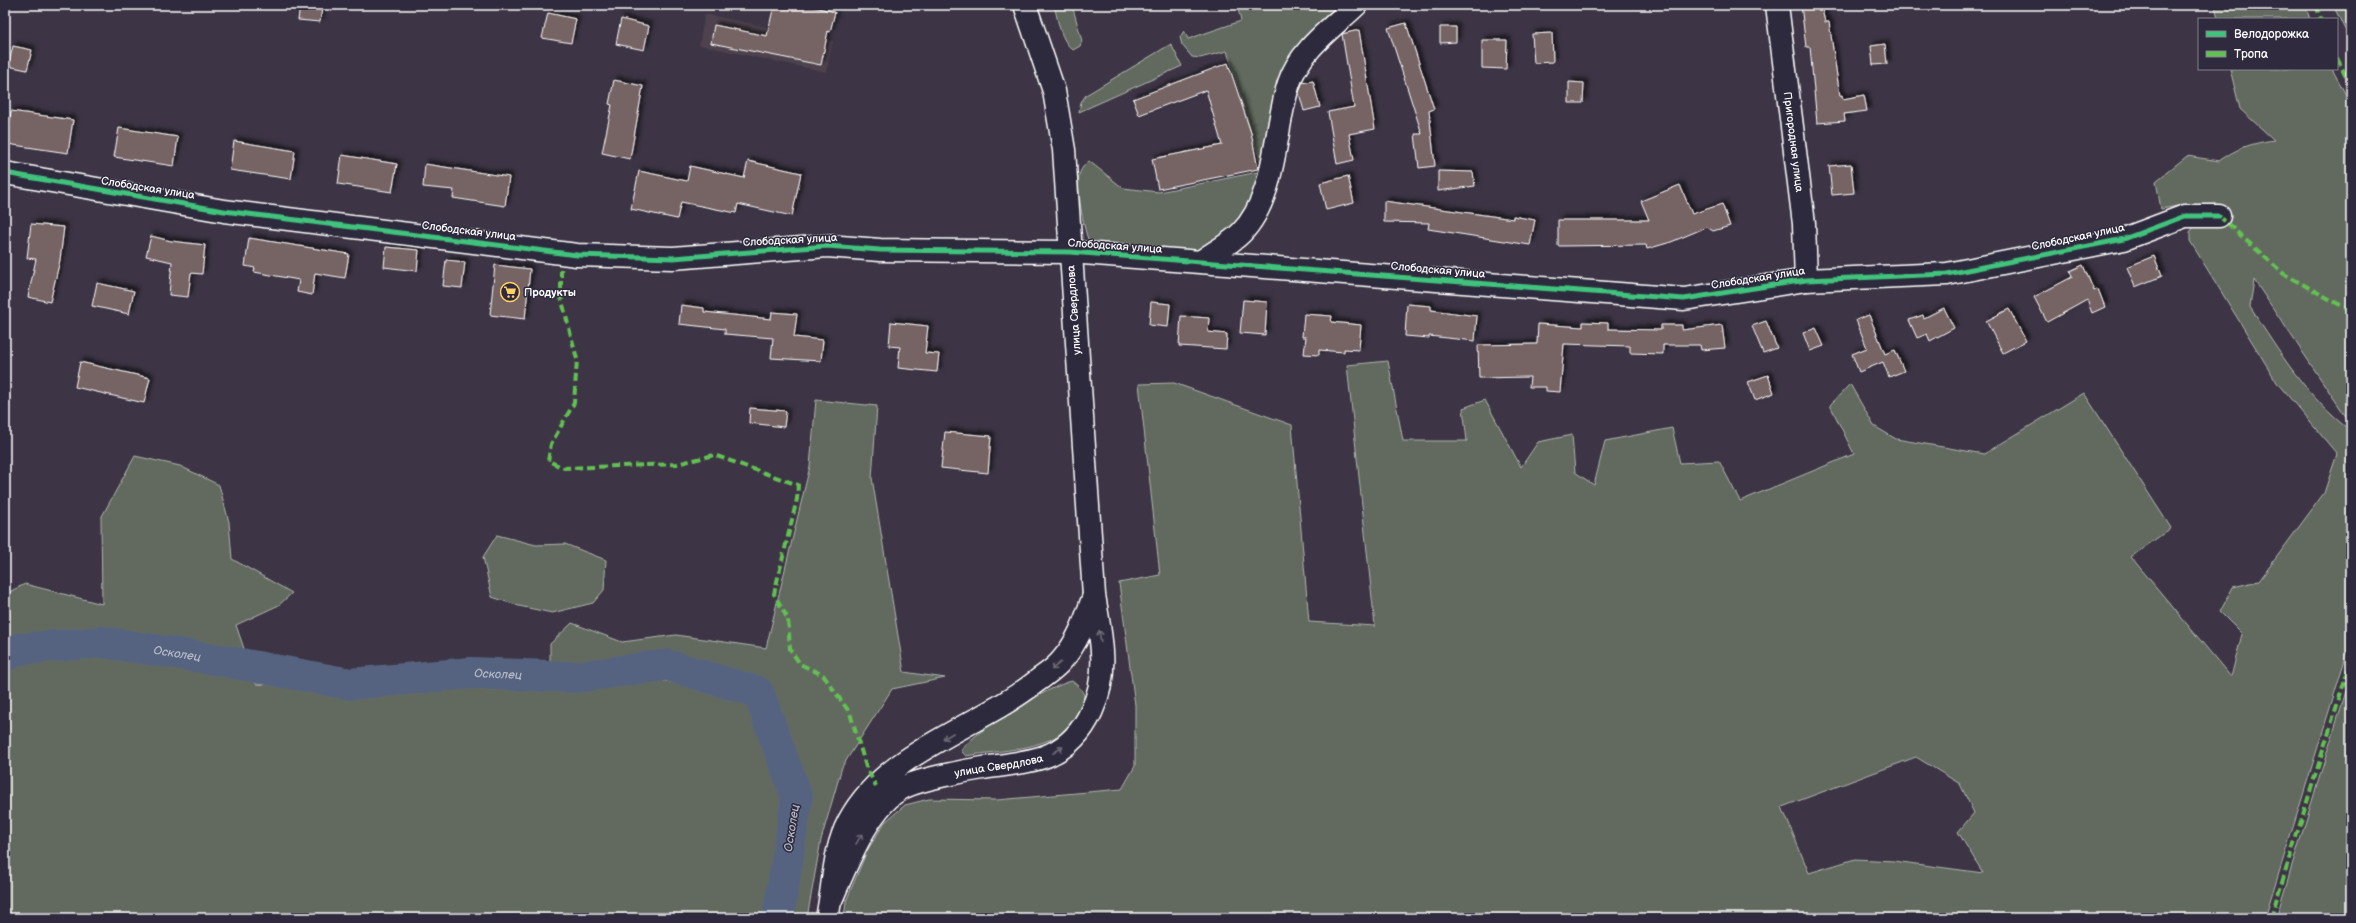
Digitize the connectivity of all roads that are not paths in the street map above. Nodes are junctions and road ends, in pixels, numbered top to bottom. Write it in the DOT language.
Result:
graph roads {
  1 [pos="1025,5"];
  2 [pos="1356,5"];
  3 [pos="1777,5"];
  4 [pos="5,173"];
  5 [pos="2219,216"];
  6 [pos="1070,252"];
  7 [pos="1202,261"];
  8 [pos="1806,280"];
  9 [pos="1094,595"];
  10 [pos="829,909"];
  1 -- 6 [label="street, улица Свердлова"];
  2 -- 7 [label="street"];
  3 -- 8 [label="street, Пригородная улица"];
  4 -- 6 [label="street, Слободская улица"];
  5 -- 8 [label="street, Слободская улица"];
  6 -- 7 [label="street, Слободская улица"];
  6 -- 9 [label="street, улица Свердлова"];
  7 -- 8 [label="street, Слободская улица"];
  9 -- 10 [label="street, улица Свердлова, one-way"];
  10 -- 9 [label="street, улица Свердлова, one-way"];
}
